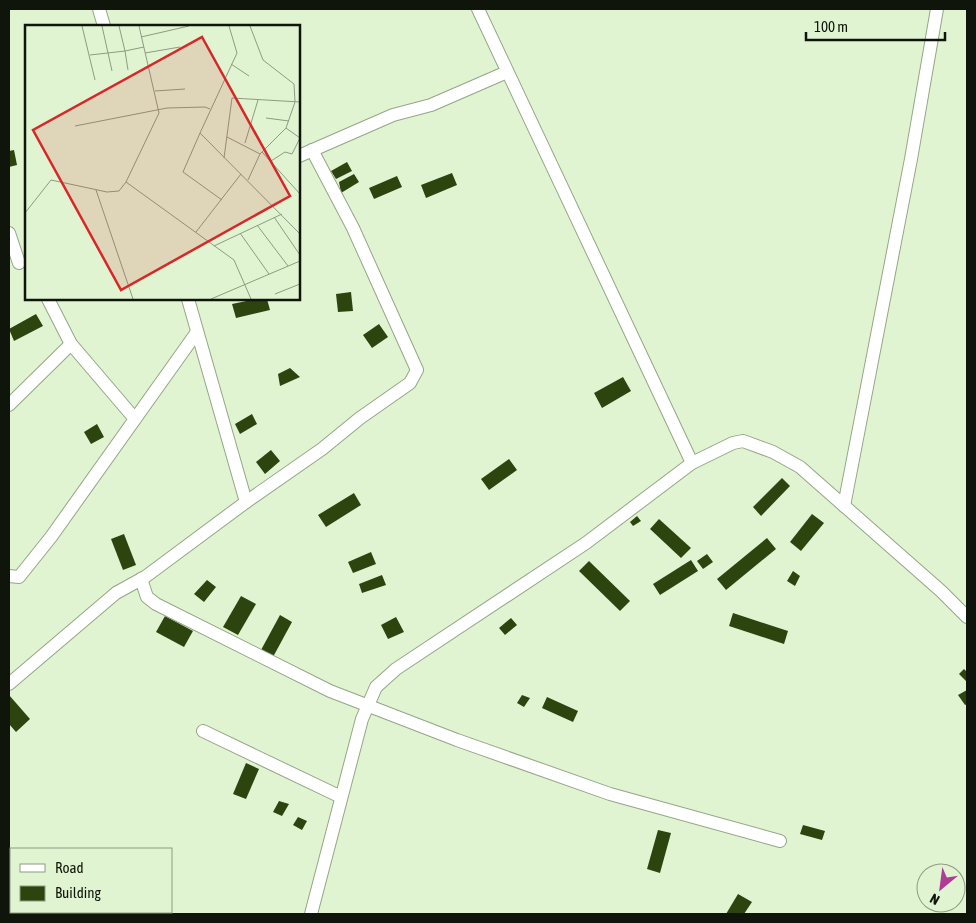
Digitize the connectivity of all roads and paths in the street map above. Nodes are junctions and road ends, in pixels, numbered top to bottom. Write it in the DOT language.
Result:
graph roads {
  1 [pos="99,9"];
  2 [pos="478,9"];
  3 [pos="936,9"];
  4 [pos="104,25"];
  5 [pos="507,72"];
  6 [pos="312,150"];
  7 [pos="300,156"];
  8 [pos="9,233"];
  9 [pos="18,263"];
  10 [pos="48,300"];
  11 [pos="188,300"];
  12 [pos="197,332"];
  13 [pos="70,344"];
  14 [pos="9,405"];
  15 [pos="135,419"];
  16 [pos="692,463"];
  17 [pos="246,502"];
  18 [pos="844,506"];
  19 [pos="9,576"];
  20 [pos="141,579"];
  21 [pos="967,617"];
  22 [pos="9,684"];
  23 [pos="367,705"];
  24 [pos="203,731"];
  25 [pos="341,797"];
  26 [pos="780,841"];
  27 [pos="311,914"];
  1 -- 4 [label="street"];
  2 -- 5 [label="street"];
  3 -- 18 [label="street"];
  5 -- 6 [label="street"];
  5 -- 16 [label="street"];
  6 -- 7 [label="street"];
  6 -- 17 [label="street"];
  8 -- 9 [label="street"];
  10 -- 13 [label="street"];
  11 -- 12 [label="street"];
  12 -- 15 [label="street"];
  12 -- 17 [label="street"];
  13 -- 14 [label="street"];
  13 -- 15 [label="street"];
  15 -- 19 [label="street"];
  16 -- 18 [label="street"];
  16 -- 23 [label="street"];
  17 -- 20 [label="street"];
  18 -- 21 [label="street"];
  20 -- 22 [label="street"];
  20 -- 23 [label="street"];
  23 -- 25 [label="street"];
  23 -- 26 [label="street"];
  24 -- 25 [label="street"];
  25 -- 27 [label="street"];
}
